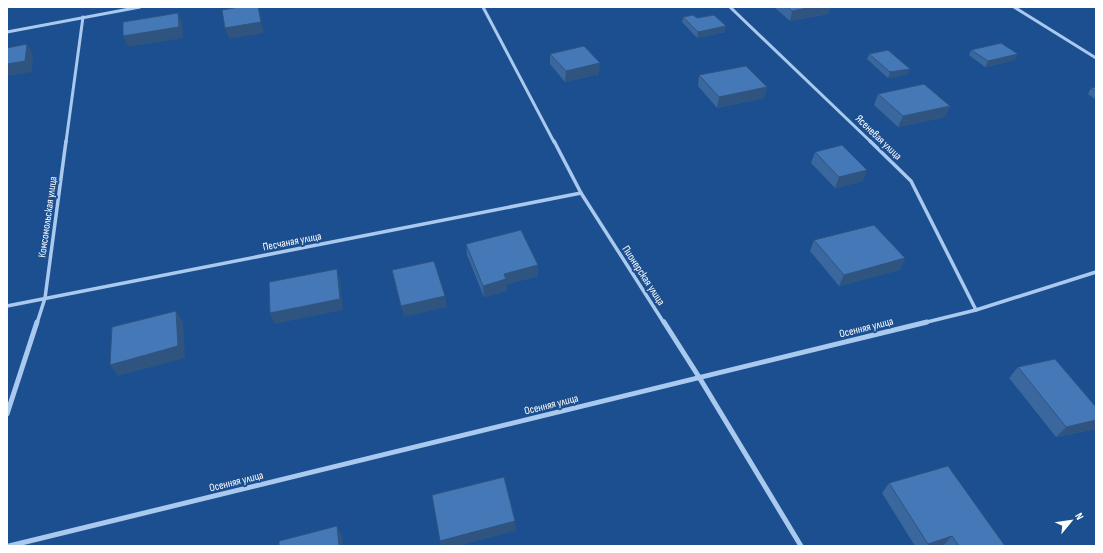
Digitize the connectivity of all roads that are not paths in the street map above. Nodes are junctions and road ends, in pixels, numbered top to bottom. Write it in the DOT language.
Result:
graph roads {
  1 [pos="140,7"];
  2 [pos="483,7"];
  3 [pos="730,7"];
  4 [pos="1014,7"];
  5 [pos="83,17"];
  6 [pos="7,32"];
  7 [pos="1096,58"];
  8 [pos="581,193"];
  9 [pos="1096,272"];
  10 [pos="45,298"];
  11 [pos="7,306"];
  12 [pos="976,310"];
  13 [pos="699,377"];
  14 [pos="7,414"];
  15 [pos="8,546"];
  16 [pos="801,546"];
  1 -- 5 [label="street"];
  2 -- 8 [label="street, Пионерская улица"];
  3 -- 12 [label="street, Ясеневая улица"];
  4 -- 7 [label="street"];
  5 -- 6 [label="street"];
  5 -- 10 [label="street, Комсомольская улица"];
  8 -- 10 [label="street, Песчаная улица"];
  8 -- 13 [label="street, Пионерская улица"];
  9 -- 12 [label="street, Осенняя улица"];
  10 -- 11 [label="street, Песчаная улица"];
  10 -- 14 [label="street, Комсомольская улица"];
  12 -- 13 [label="street, Осенняя улица"];
  13 -- 15 [label="street, Осенняя улица"];
  13 -- 16 [label="street, Пионерская улица"];
}
